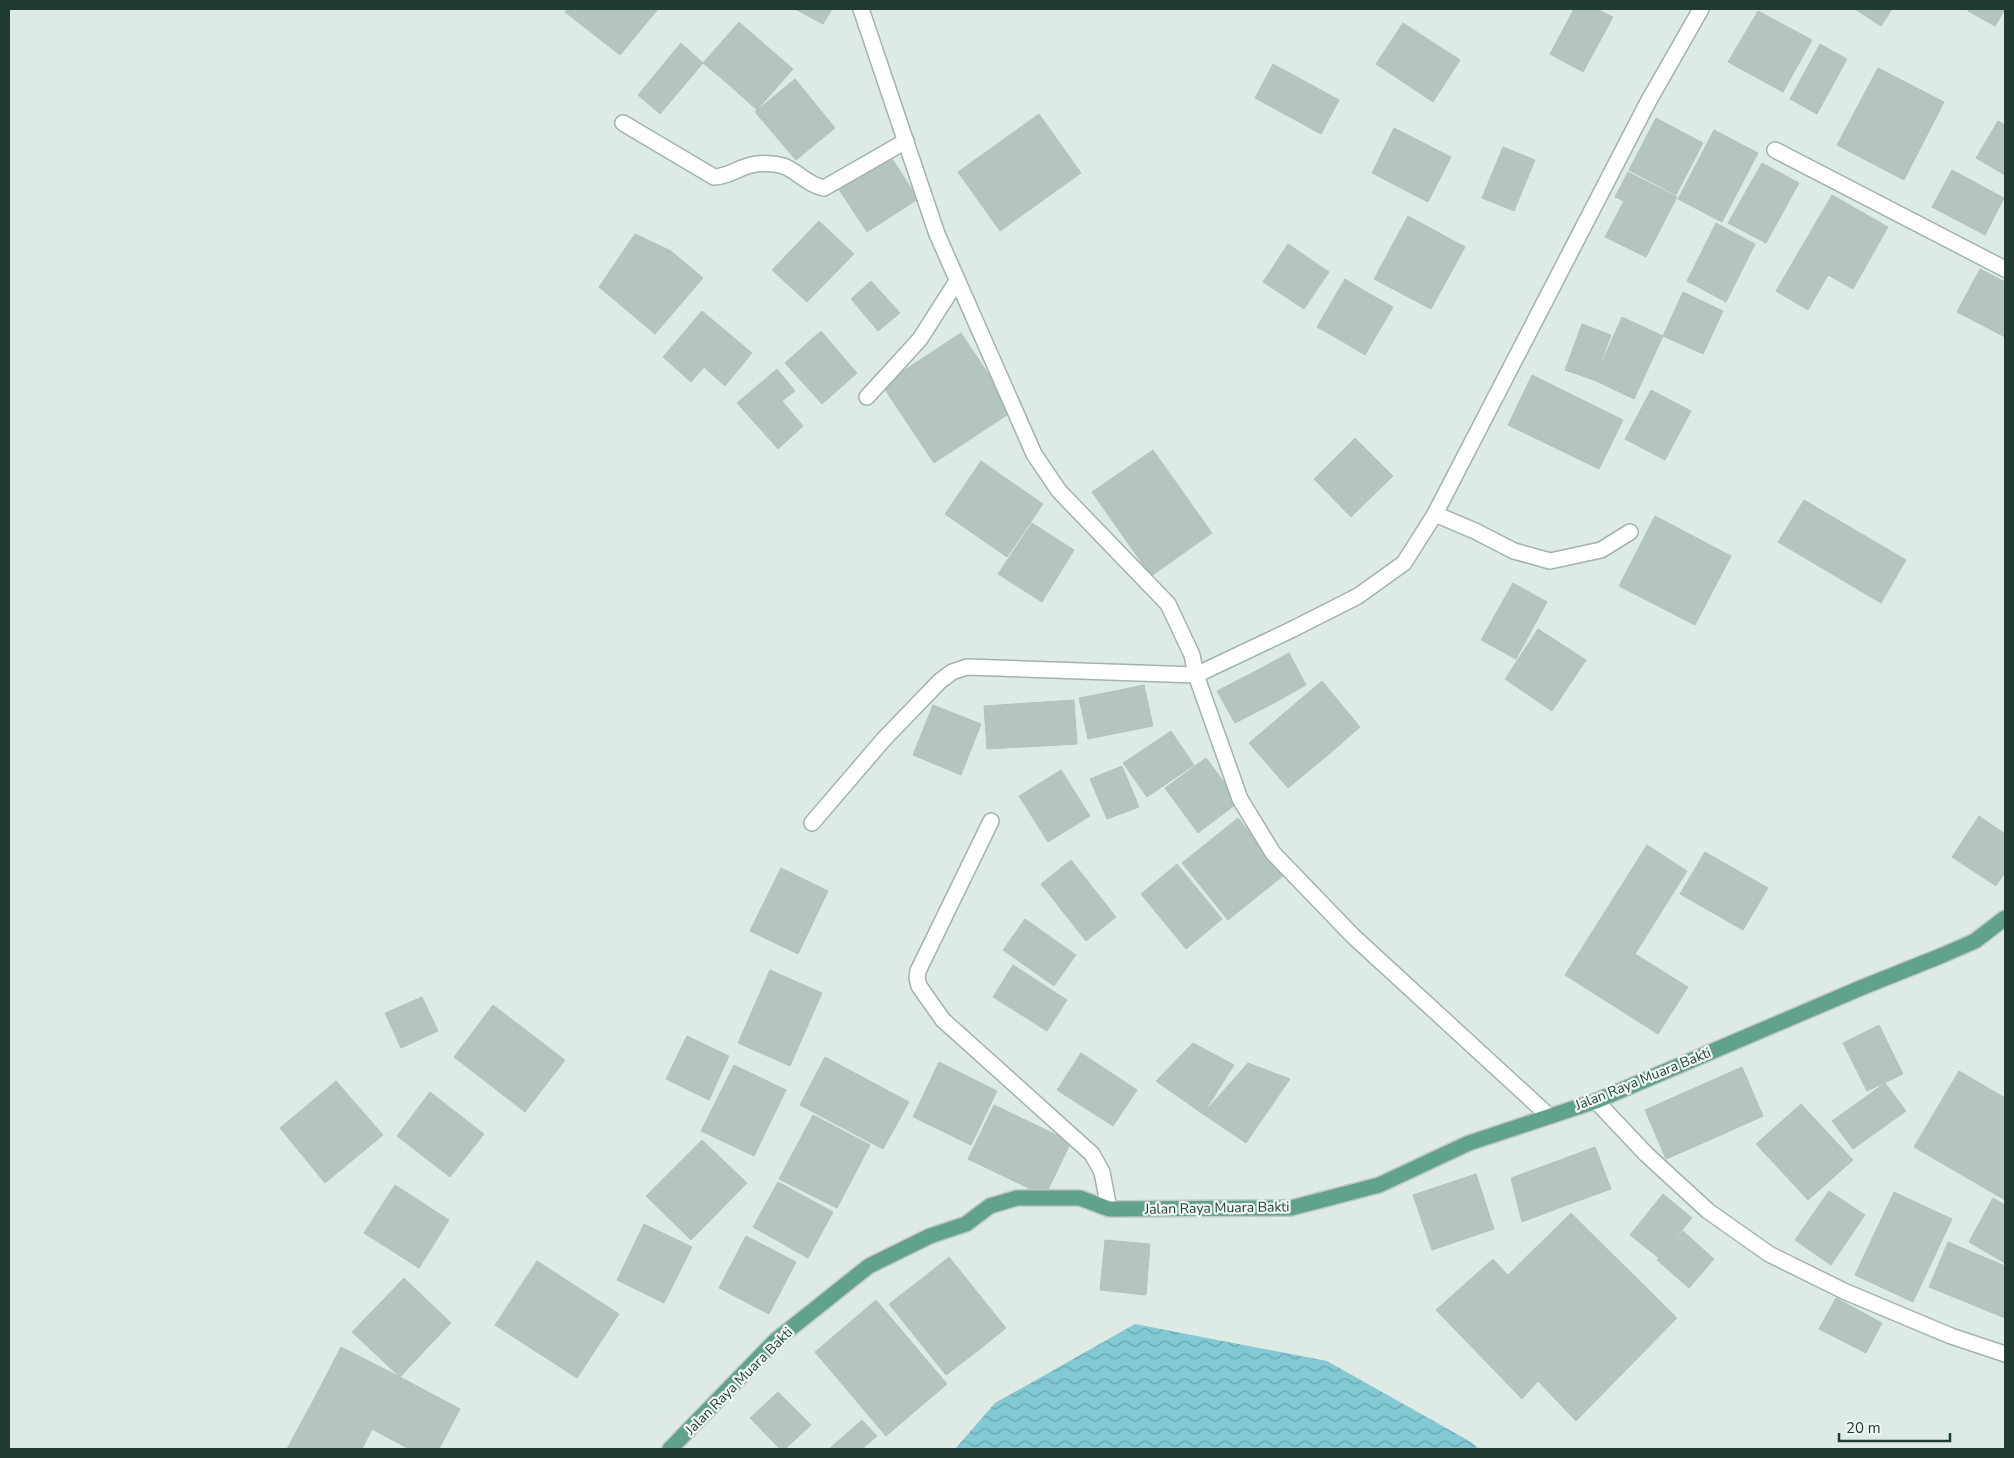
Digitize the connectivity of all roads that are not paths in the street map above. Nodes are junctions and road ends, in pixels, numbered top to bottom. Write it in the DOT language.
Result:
graph roads {
  1 [pos="862,9"];
  2 [pos="1701,9"];
  3 [pos="623,123"];
  4 [pos="906,141"];
  5 [pos="1775,150"];
  6 [pos="2005,269"];
  7 [pos="957,281"];
  8 [pos="867,397"];
  9 [pos="1435,514"];
  10 [pos="1630,532"];
  11 [pos="1196,675"];
  12 [pos="991,821"];
  13 [pos="812,823"];
  14 [pos="2005,918"];
  15 [pos="1596,1100"];
  16 [pos="1549,1116"];
  17 [pos="1109,1209"];
  18 [pos="2005,1354"];
  19 [pos="670,1449"];
  1 -- 4 [label="street"];
  2 -- 9 [label="street"];
  3 -- 4 [label="street"];
  4 -- 7 [label="street"];
  5 -- 6 [label="street"];
  7 -- 8 [label="street"];
  7 -- 11 [label="street"];
  9 -- 10 [label="street"];
  9 -- 11 [label="street"];
  11 -- 13 [label="street"];
  11 -- 16 [label="street"];
  12 -- 17 [label="street"];
  14 -- 15 [label="main road, Jalan Raya Muara Bakti"];
  15 -- 16 [label="main road, Jalan Raya Muara Bakti"];
  15 -- 18 [label="street"];
  16 -- 17 [label="main road, Jalan Raya Muara Bakti"];
  17 -- 19 [label="main road, Jalan Raya Muara Bakti"];
}
